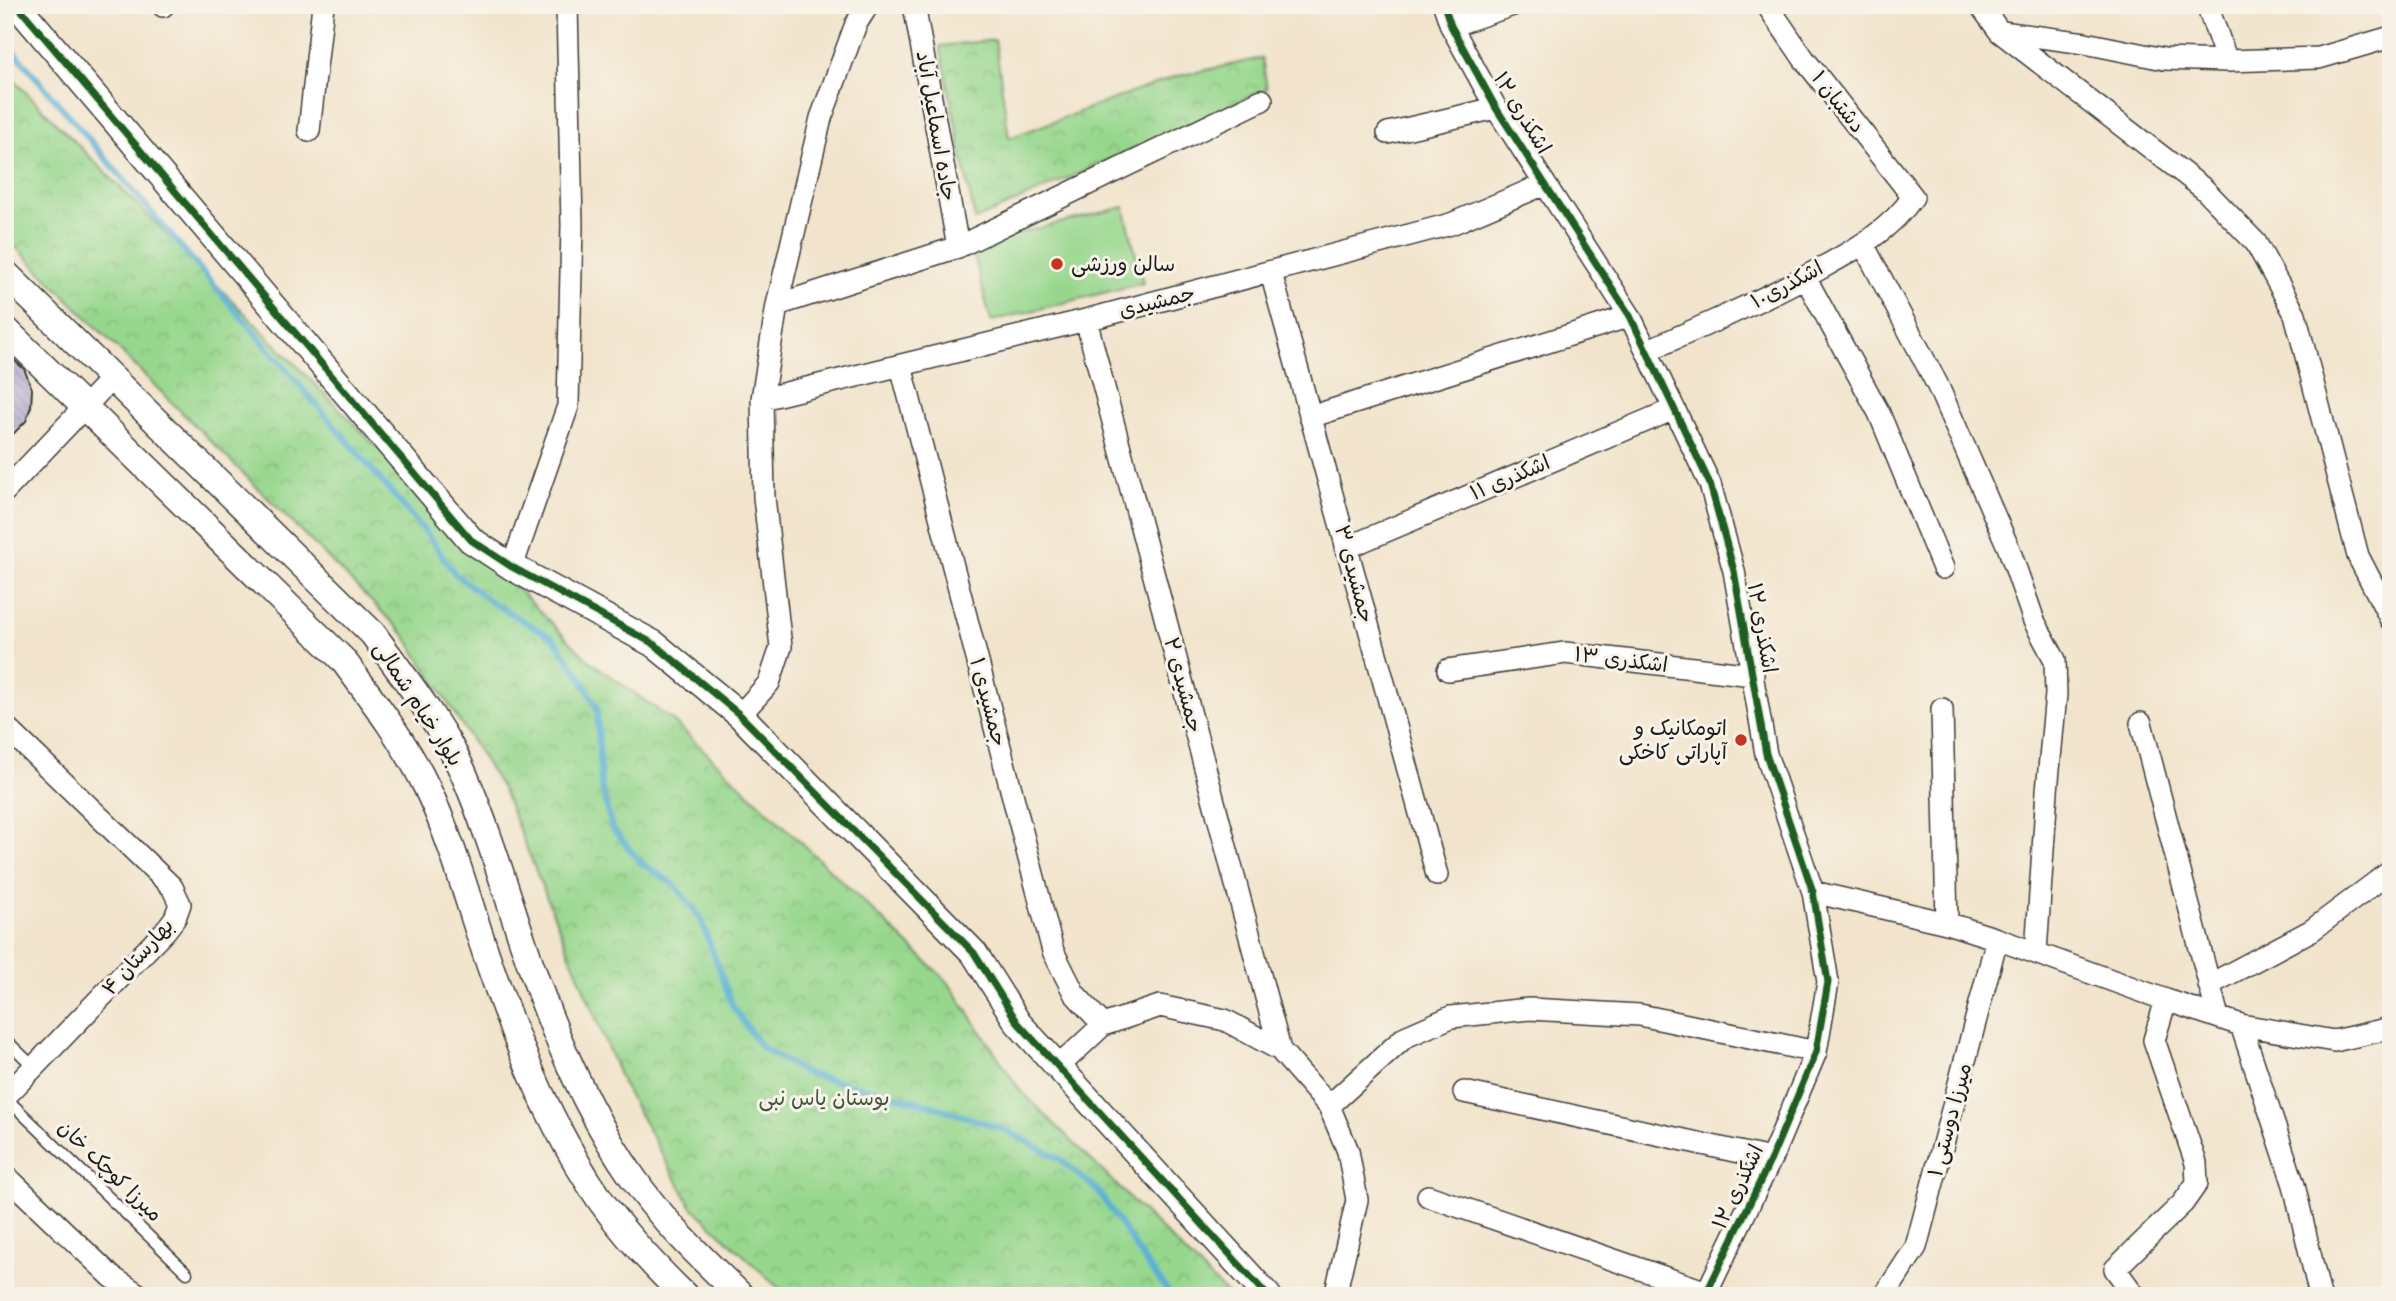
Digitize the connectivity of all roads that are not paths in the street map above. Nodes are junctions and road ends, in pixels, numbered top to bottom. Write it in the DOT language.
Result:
graph roads {
  1 [pos="17,5"];
  2 [pos="323,5"];
  3 [pos="567,5"];
  4 [pos="869,5"];
  5 [pos="914,5"];
  6 [pos="1444,5"];
  7 [pos="1513,5"];
  8 [pos="1767,5"];
  9 [pos="1980,5"];
  10 [pos="2207,5"];
  11 [pos="1451,26"];
  12 [pos="2000,32"];
  13 [pos="2391,37"];
  14 [pos="2227,61"];
  15 [pos="1262,100"];
  16 [pos="1496,108"];
  17 [pos="309,131"];
  18 [pos="1388,133"];
  19 [pos="1545,184"];
  20 [pos="1913,197"];
  21 [pos="1863,244"];
  22 [pos="958,247"];
  23 [pos="5,273"];
  24 [pos="1271,273"];
  25 [pos="1805,276"];
  26 [pos="777,305"];
  27 [pos="1630,316"];
  28 [pos="1086,320"];
  29 [pos="5,329"];
  30 [pos="1646,351"];
  31 [pos="901,366"];
  32 [pos="112,378"];
  33 [pos="762,399"];
  34 [pos="85,406"];
  35 [pos="1674,409"];
  36 [pos="1310,417"];
  37 [pos="5,491"];
  38 [pos="1346,548"];
  39 [pos="512,567"];
  40 [pos="1942,568"];
  41 [pos="2391,620"];
  42 [pos="1448,670"];
  43 [pos="1753,675"];
  44 [pos="1942,709"];
  45 [pos="740,715"];
  46 [pos="2141,723"];
  47 [pos="5,726"];
  48 [pos="2391,871"];
  49 [pos="1437,875"];
  50 [pos="1813,892"];
  51 [pos="1947,923"];
  52 [pos="1997,939"];
  53 [pos="2036,952"];
  54 [pos="2209,985"];
  55 [pos="2166,1000"];
  56 [pos="2218,1017"];
  57 [pos="2241,1025"];
  58 [pos="1103,1026"];
  59 [pos="2391,1028"];
  60 [pos="5,1039"];
  61 [pos="1280,1051"];
  62 [pos="1816,1052"];
  63 [pos="34,1066"];
  64 [pos="1058,1068"];
  65 [pos="1464,1092"];
  66 [pos="5,1097"];
  67 [pos="1329,1106"];
  68 [pos="1771,1158"];
  69 [pos="5,1175"];
  70 [pos="1428,1196"];
  71 [pos="187,1273"];
  72 [pos="1885,1293"];
  73 [pos="1706,1294"];
  74 [pos="141,1296"];
  75 [pos="685,1296"];
  76 [pos="741,1296"];
  77 [pos="1268,1296"];
  78 [pos="1335,1296"];
  79 [pos="2135,1296"];
  80 [pos="2320,1296"];
  1 -- 39 [label="street"];
  2 -- 17 [label="street"];
  3 -- 39 [label="street"];
  4 -- 26 [label="street"];
  5 -- 22 [label="street, جاده اسماعیل آباد"];
  6 -- 11 [label="street, اشکذری ۱۲"];
  7 -- 11 [label="street"];
  8 -- 20 [label="street, دشتبان ۱"];
  9 -- 12 [label="street"];
  10 -- 14 [label="street"];
  11 -- 16 [label="street, اشکذری ۱۲"];
  12 -- 14 [label="street"];
  12 -- 41 [label="street"];
  13 -- 14 [label="street"];
  15 -- 22 [label="street"];
  16 -- 18 [label="street"];
  16 -- 19 [label="street, اشکذری ۱۲"];
  19 -- 24 [label="street, جمشیدی"];
  19 -- 27 [label="street, اشکذری ۱۲"];
  20 -- 21 [label="street, اشکذری۱۰"];
  21 -- 25 [label="street, اشکذری۱۰"];
  21 -- 53 [label="street"];
  22 -- 26 [label="street"];
  23 -- 32 [label="street, بلوار خیام شمالی"];
  24 -- 28 [label="street, جمشیدی"];
  24 -- 36 [label="street, جمشیدی ۳"];
  25 -- 30 [label="street, اشکذری۱۰"];
  25 -- 40 [label="street"];
  26 -- 33 [label="street"];
  27 -- 30 [label="street, اشکذری ۱۲"];
  27 -- 36 [label="street"];
  28 -- 31 [label="street, جمشیدی"];
  28 -- 61 [label="street, جمشیدی ۲"];
  29 -- 34 [label="street, بلوار خیام شمالی"];
  30 -- 35 [label="street, اشکذری ۱۲"];
  31 -- 33 [label="street, جمشیدی"];
  31 -- 58 [label="street, جمشیدی ۱"];
  32 -- 34 [label="street"];
  32 -- 76 [label="street, بلوار خیام شمالی"];
  33 -- 45 [label="street"];
  34 -- 37 [label="street"];
  34 -- 75 [label="street, بلوار خیام شمالی"];
  35 -- 38 [label="street, اشکذری ۱۱"];
  35 -- 43 [label="street, اشکذری ۱۲"];
  36 -- 38 [label="street, جمشیدی ۳"];
  38 -- 49 [label="street, جمشیدی ۳"];
  39 -- 45 [label="street"];
  42 -- 43 [label="street, اشکذری ۱۳"];
  43 -- 50 [label="street, اشکذری ۱۲"];
  44 -- 51 [label="street"];
  45 -- 64 [label="street"];
  46 -- 54 [label="street"];
  47 -- 63 [label="street, بهارستان ۴"];
  48 -- 54 [label="street"];
  50 -- 51 [label="street"];
  50 -- 62 [label="street, اشکذری ۱۲"];
  51 -- 52 [label="street"];
  52 -- 53 [label="street"];
  52 -- 72 [label="street, میرزا دوستی ۱"];
  53 -- 55 [label="street"];
  54 -- 56 [label="street"];
  55 -- 56 [label="street"];
  55 -- 79 [label="street"];
  56 -- 57 [label="street"];
  57 -- 59 [label="street"];
  57 -- 80 [label="street"];
  58 -- 61 [label="street"];
  58 -- 64 [label="street"];
  60 -- 63 [label="lane"];
  61 -- 67 [label="street"];
  62 -- 67 [label="street"];
  62 -- 68 [label="street, اشکذری ۱۲"];
  63 -- 66 [label="street, بهارستان ۴"];
  64 -- 77 [label="street"];
  65 -- 68 [label="street"];
  66 -- 71 [label="lane, میرزا کوچک خان"];
  67 -- 78 [label="street"];
  68 -- 73 [label="street, اشکذری ۱۲"];
  69 -- 74 [label="street"];
  70 -- 73 [label="street"];
}
